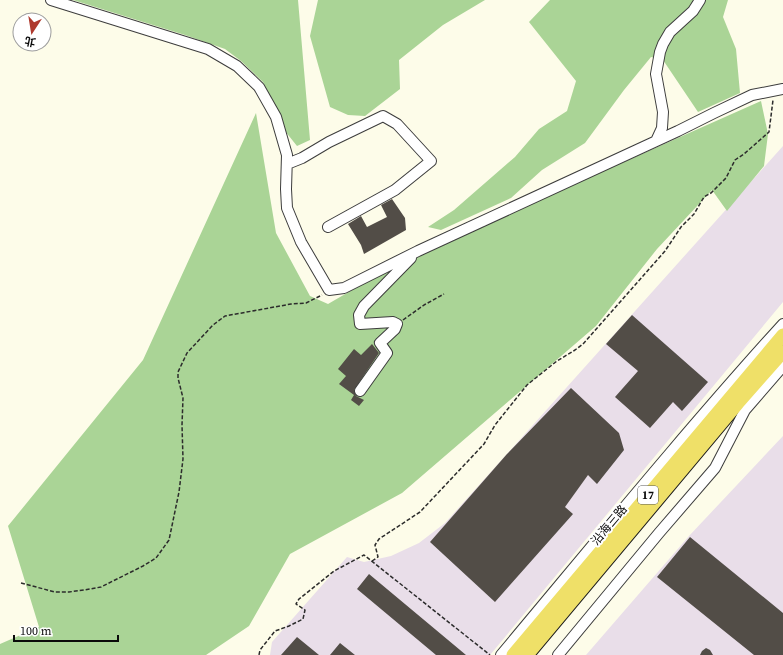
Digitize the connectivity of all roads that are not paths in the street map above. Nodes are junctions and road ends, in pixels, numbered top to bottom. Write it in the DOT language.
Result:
graph roads {
  1 [pos="51,0"];
  2 [pos="700,0"];
  3 [pos="779,89"];
  4 [pos="656,141"];
  5 [pos="287,164"];
  6 [pos="328,227"];
  7 [pos="418,251"];
  8 [pos="783,324"];
  9 [pos="783,335"];
  10 [pos="783,352"];
  11 [pos="783,366"];
  12 [pos="360,392"];
  13 [pos="730,397"];
  14 [pos="568,644"];
  15 [pos="505,655"];
  16 [pos="528,655"];
  17 [pos="558,655"];
  1 -- 5 [label="street"];
  2 -- 4 [label="street"];
  3 -- 4 [label="street"];
  4 -- 7 [label="street"];
  5 -- 6 [label="street"];
  5 -- 7 [label="street"];
  7 -- 12 [label="street"];
  8 -- 13 [label="street, 沿海三路"];
  9 -- 13 [label="main road, 沿海三路 / 17"];
  10 -- 13 [label="main road, 沿海三路 / 17"];
  11 -- 14 [label="street, 沿海三路"];
  13 -- 14 [label="street, 沿海三路"];
  13 -- 15 [label="main road, 沿海三路 / 17"];
  13 -- 16 [label="main road, 沿海三路 / 17"];
  14 -- 17 [label="street, 沿海三路"];
}
